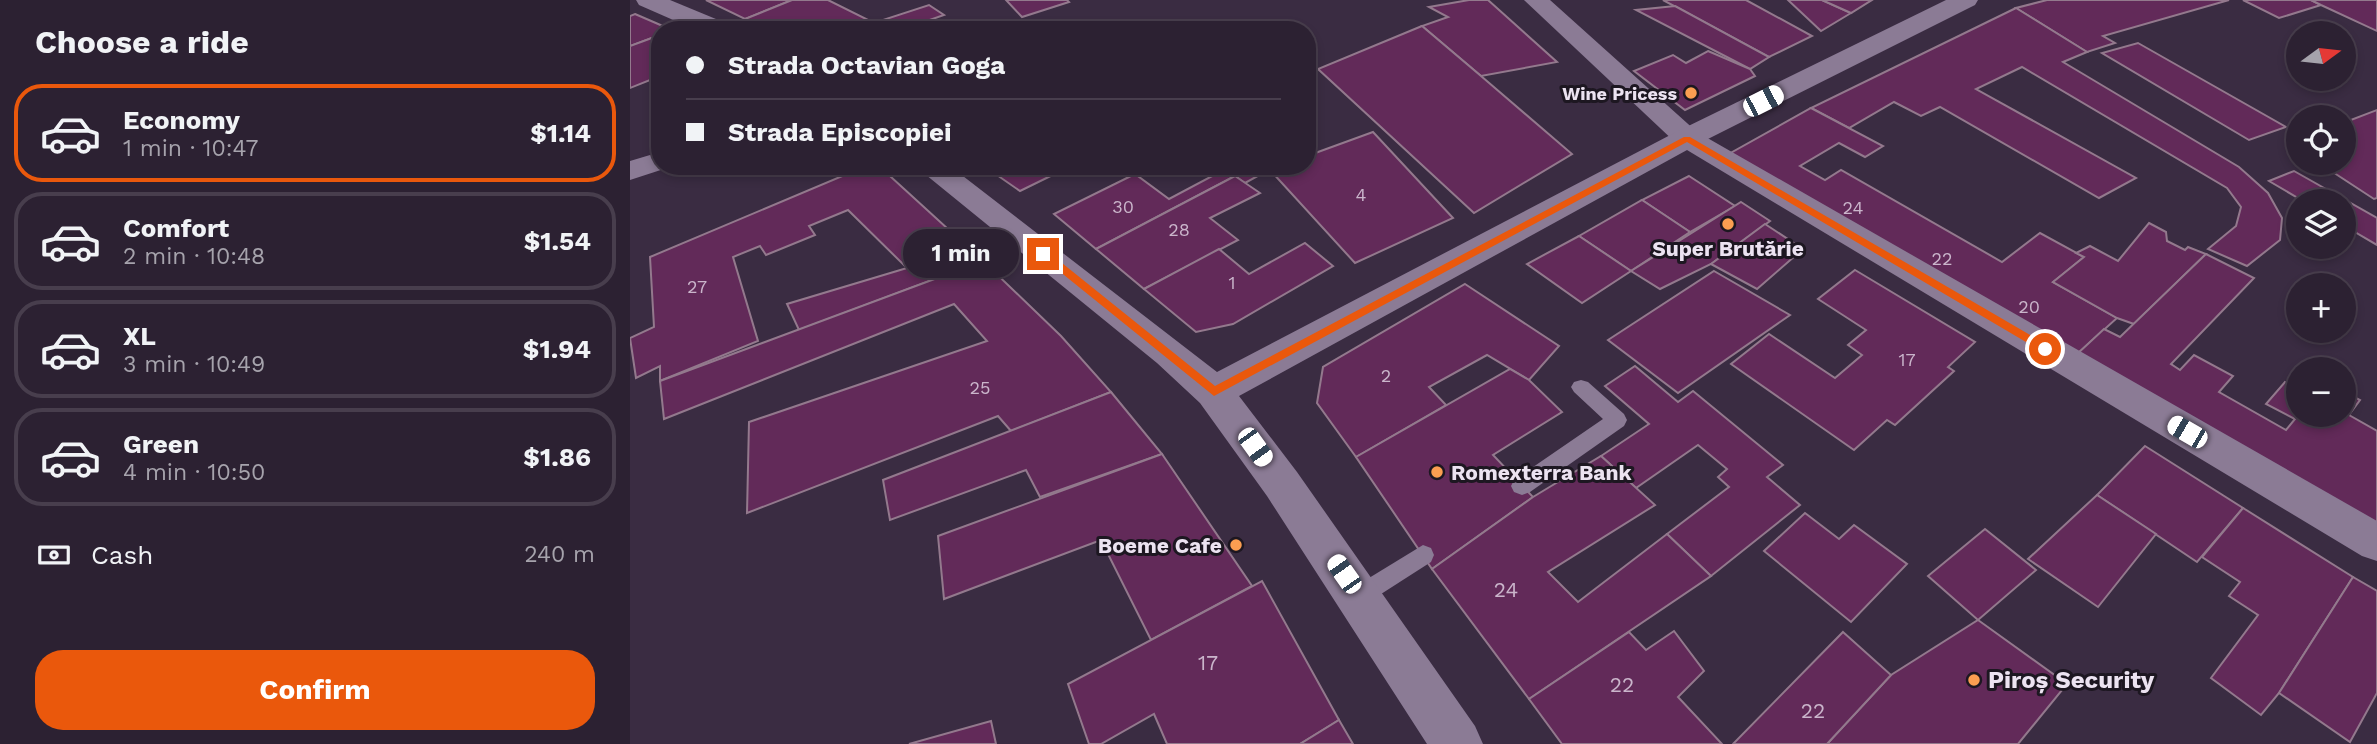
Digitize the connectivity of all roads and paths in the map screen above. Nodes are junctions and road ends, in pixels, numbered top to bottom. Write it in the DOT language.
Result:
graph roads {
  1 [pos="648,0"];
  2 [pos="1536,0"];
  3 [pos="1966,0"];
  4 [pos="698,21"];
  5 [pos="1687,138"];
  6 [pos="651,164"];
  7 [pos="630,171"];
  8 [pos="942,175"];
  9 [pos="1581,387"];
  10 [pos="1214,392"];
  11 [pos="1522,486"];
  12 [pos="2377,543"];
  13 [pos="1423,555"];
  14 [pos="1359,596"];
  15 [pos="1457,744"];
  1 -- 4 [label="street"];
  2 -- 5 [label="street"];
  3 -- 5 [label="street"];
  5 -- 10 [label="street"];
  5 -- 12 [label="street"];
  6 -- 7 [label="street"];
  8 -- 10 [label="street"];
  9 -- 11 [label="lane"];
  10 -- 14 [label="street"];
  13 -- 14 [label="lane"];
  14 -- 15 [label="street"];
}
